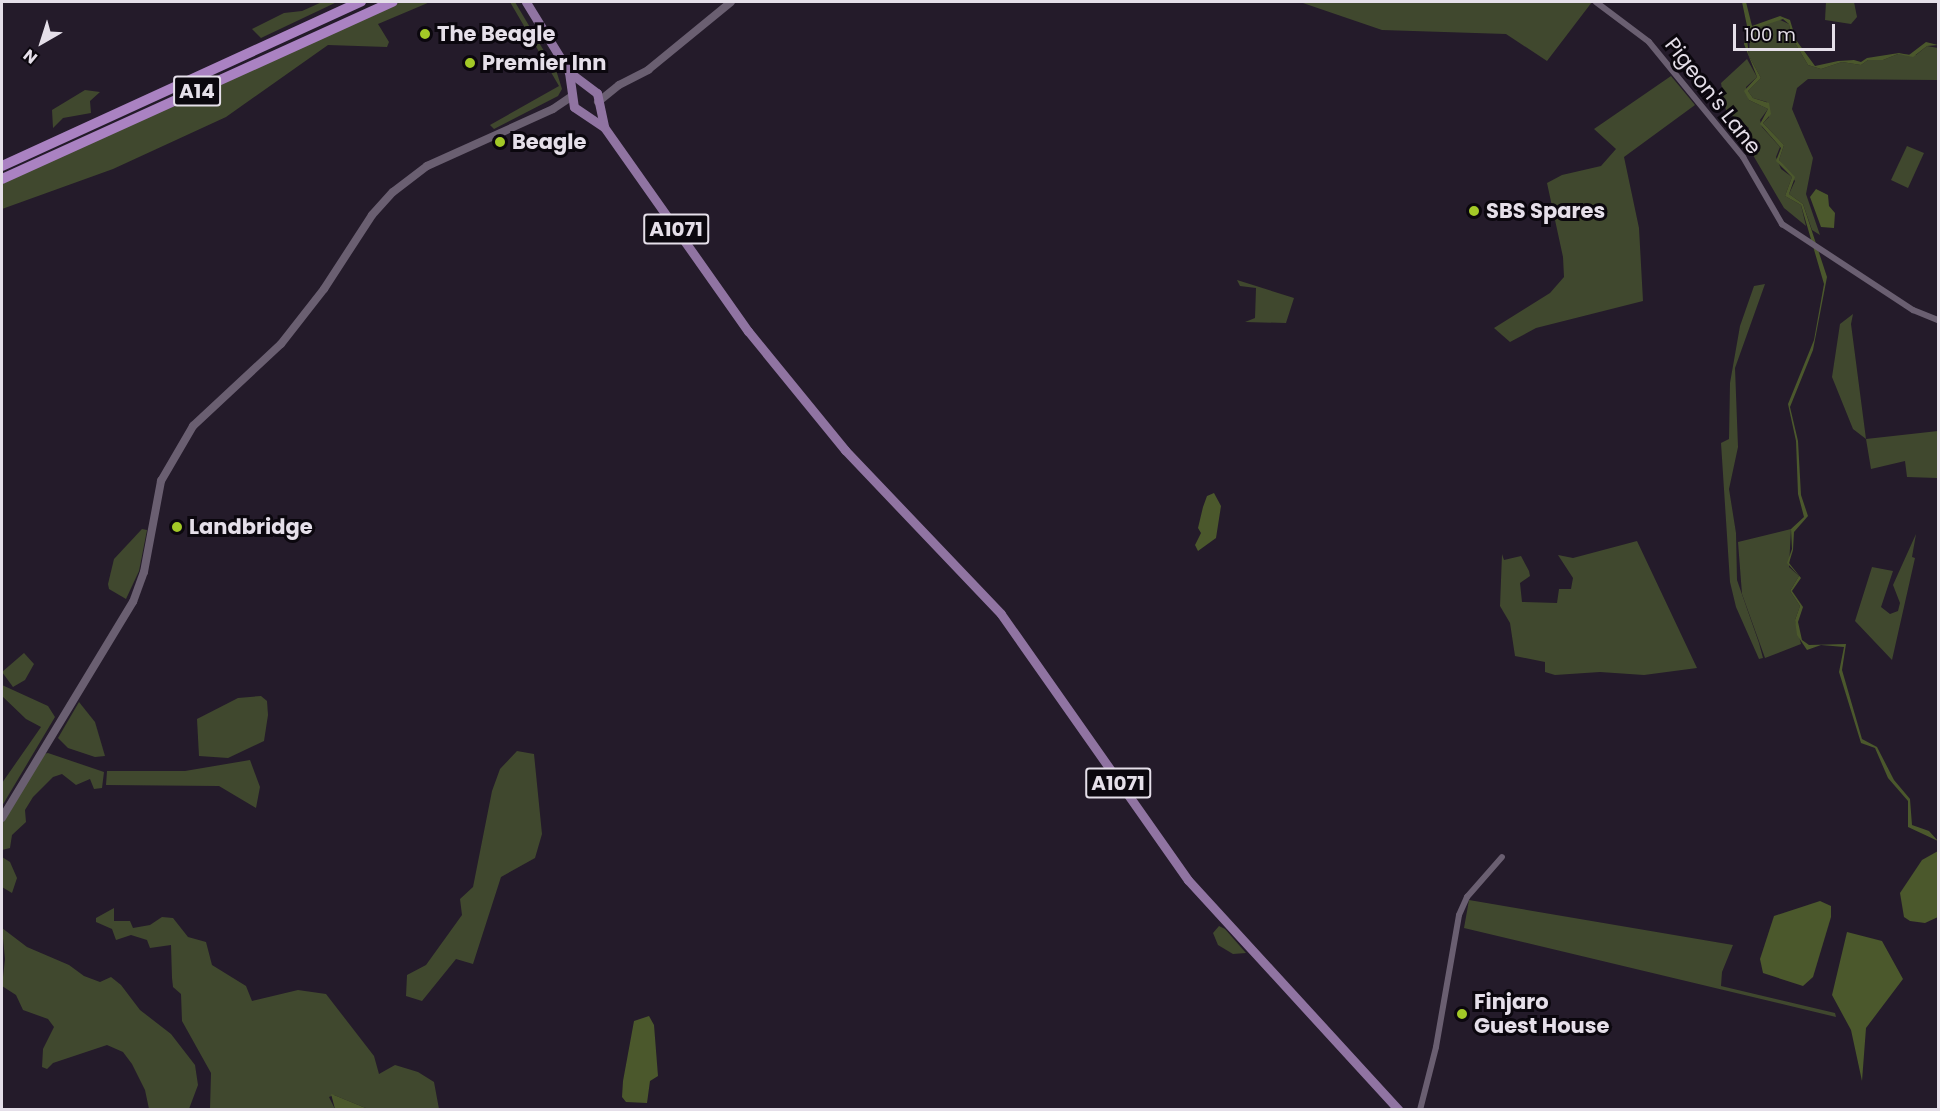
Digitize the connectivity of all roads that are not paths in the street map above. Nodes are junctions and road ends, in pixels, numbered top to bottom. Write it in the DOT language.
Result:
graph roads {
  1 [pos="361,2"];
  2 [pos="393,2"];
  3 [pos="526,2"];
  4 [pos="731,2"];
  5 [pos="1596,2"];
  6 [pos="569,72"];
  7 [pos="619,85"];
  8 [pos="591,87"];
  9 [pos="573,94"];
  10 [pos="598,104"];
  11 [pos="553,109"];
  12 [pos="581,111"];
  13 [pos="604,127"];
  14 [pos="2,166"];
  15 [pos="2,179"];
  16 [pos="1938,320"];
  17 [pos="2,818"];
  18 [pos="1502,857"];
  19 [pos="1399,1110"];
  20 [pos="1420,1110"];
  1 -- 14 [label="highway, A14"];
  2 -- 15 [label="highway, A14"];
  3 -- 6 [label="main road"];
  4 -- 7 [label="main road"];
  5 -- 16 [label="street, Pigeon's Lane"];
  6 -- 8 [label="main road"];
  6 -- 9 [label="main road"];
  7 -- 8 [label="main road"];
  7 -- 10 [label="main road"];
  8 -- 9 [label="main road"];
  8 -- 10 [label="main road"];
  9 -- 11 [label="main road"];
  9 -- 12 [label="main road"];
  10 -- 12 [label="main road"];
  10 -- 13 [label="main road, A1071"];
  11 -- 12 [label="main road"];
  11 -- 17 [label="main road"];
  12 -- 13 [label="main road, A1071"];
  13 -- 19 [label="main road, A1071"];
  18 -- 20 [label="street"];
}
